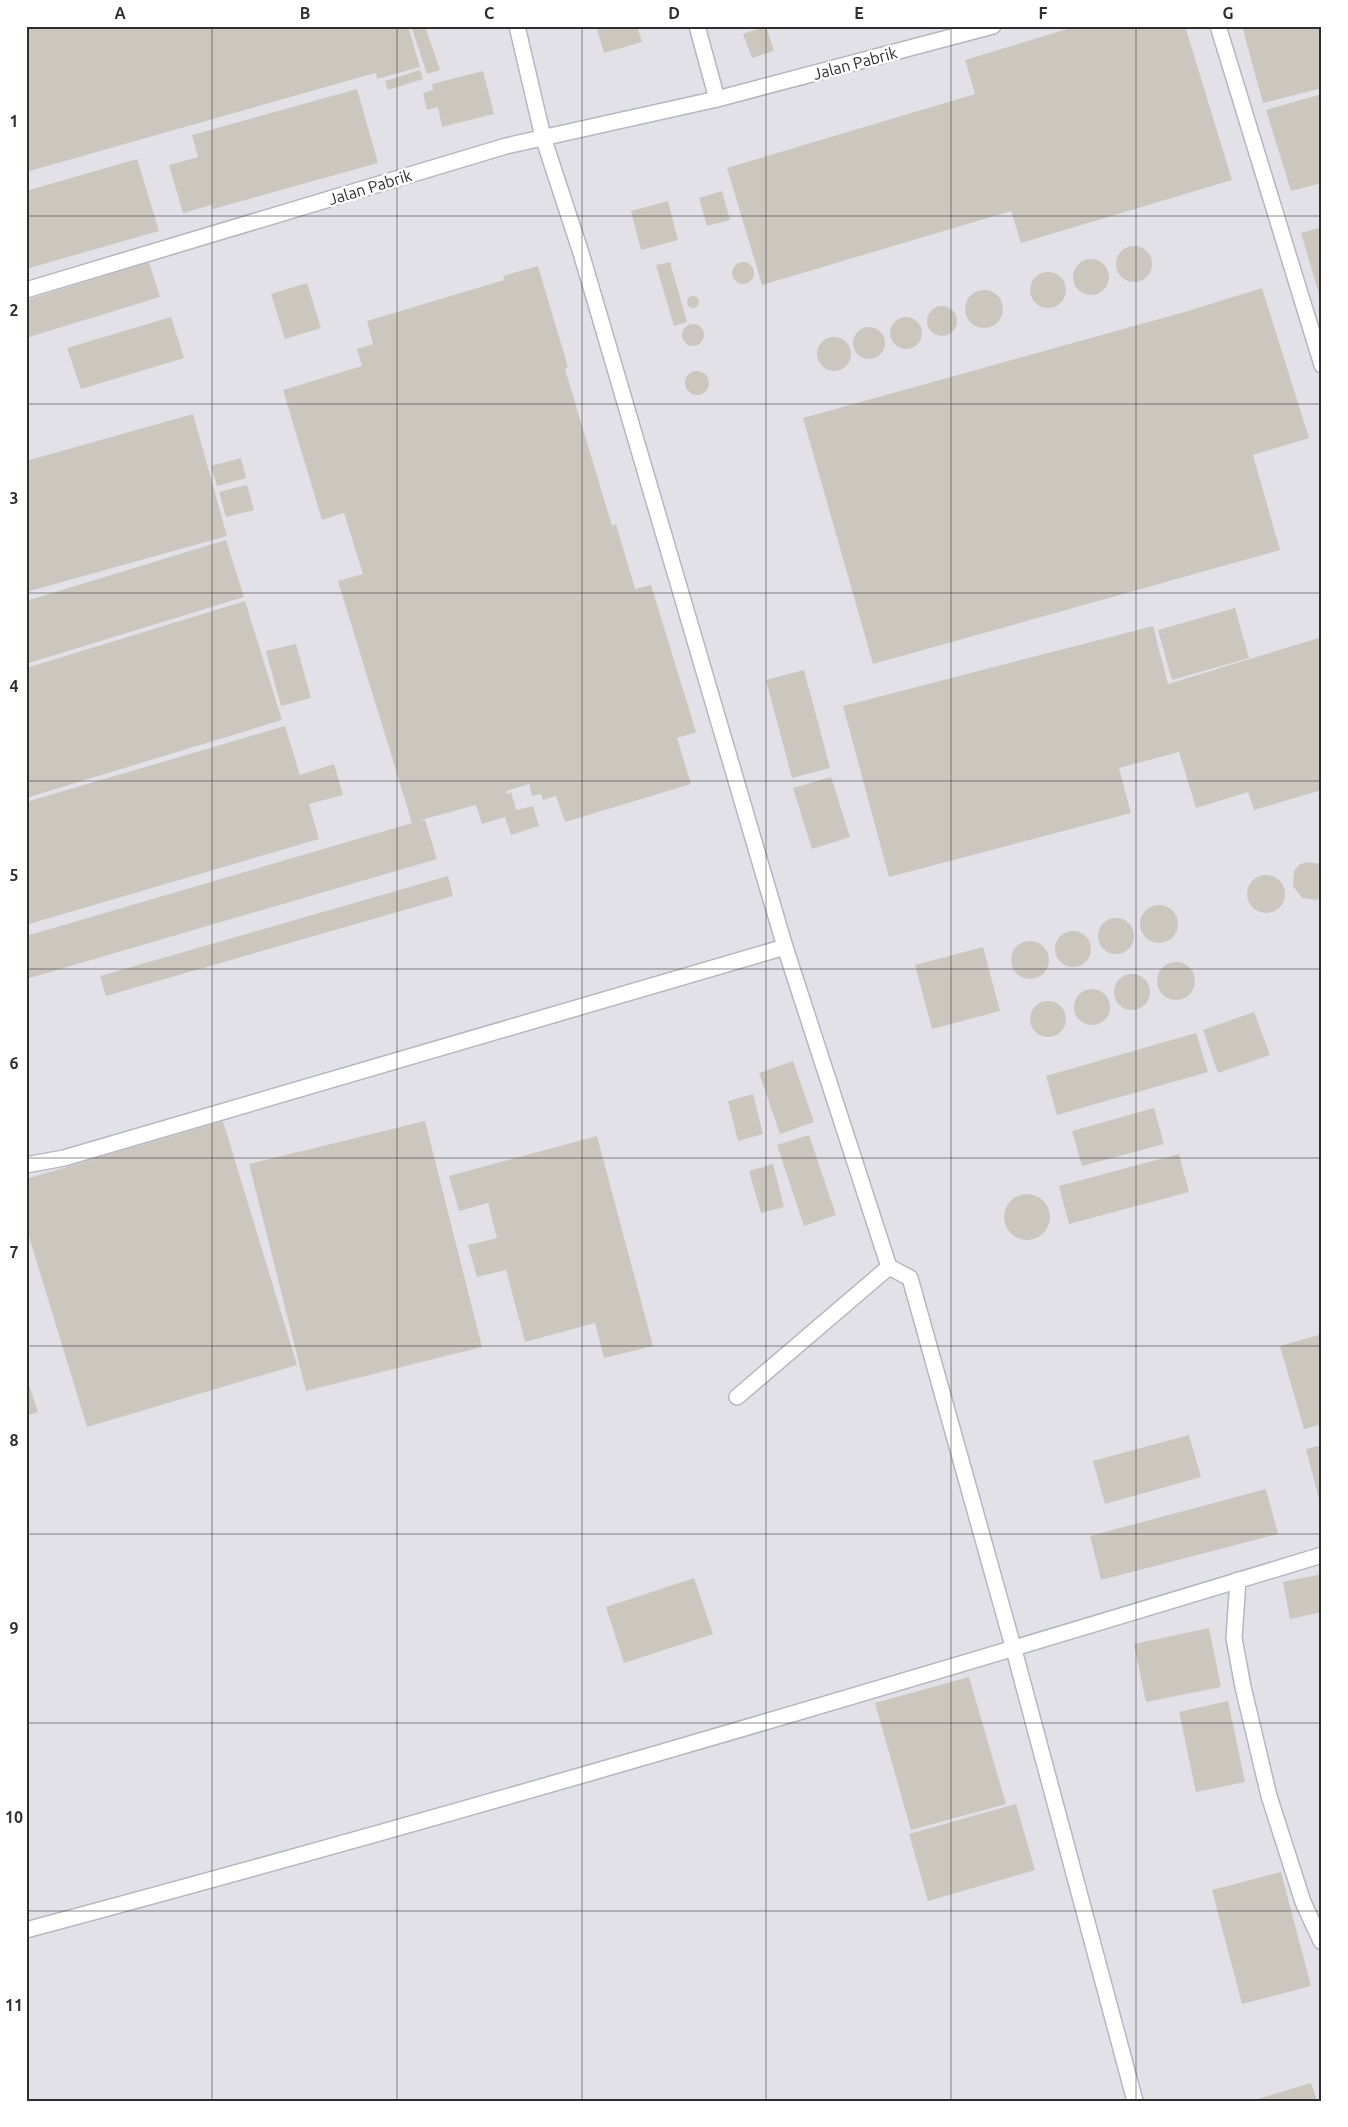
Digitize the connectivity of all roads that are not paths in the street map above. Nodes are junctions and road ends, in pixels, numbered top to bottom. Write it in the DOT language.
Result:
graph roads {
  1 [pos="517,26"];
  2 [pos="697,26"];
  3 [pos="993,26"];
  4 [pos="1218,26"];
  5 [pos="717,99"];
  6 [pos="543,137"];
  7 [pos="26,290"];
  8 [pos="1322,366"];
  9 [pos="785,947"];
  10 [pos="26,1165"];
  11 [pos="889,1267"];
  12 [pos="737,1397"];
  13 [pos="1322,1555"];
  14 [pos="1238,1580"];
  15 [pos="1014,1650"];
  16 [pos="26,1930"];
  17 [pos="1321,1941"];
  18 [pos="1135,2101"];
  1 -- 6 [label="lane"];
  2 -- 5 [label="lane"];
  3 -- 5 [label="lane, Jalan Pabrik"];
  4 -- 8 [label="lane"];
  5 -- 6 [label="lane, Jalan Pabrik"];
  6 -- 7 [label="lane, Jalan Pabrik"];
  6 -- 9 [label="lane"];
  9 -- 10 [label="lane"];
  9 -- 11 [label="lane"];
  11 -- 12 [label="lane"];
  11 -- 15 [label="lane"];
  13 -- 14 [label="lane"];
  14 -- 15 [label="lane"];
  14 -- 17 [label="lane"];
  15 -- 16 [label="lane"];
  15 -- 18 [label="lane"];
}
